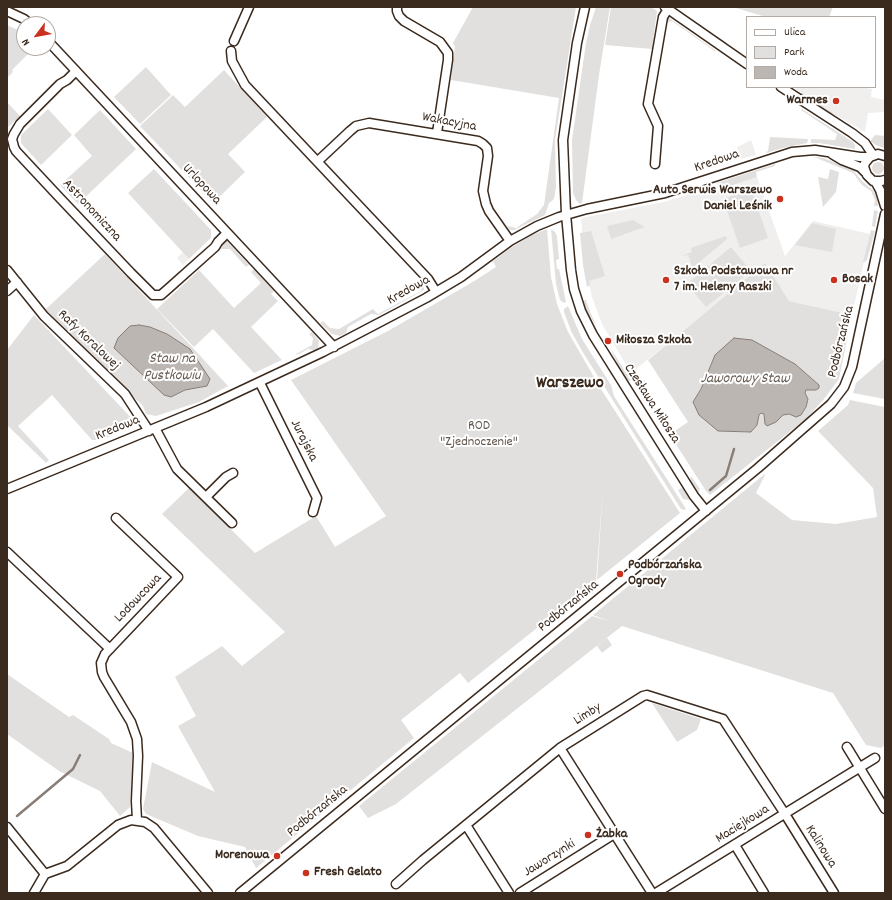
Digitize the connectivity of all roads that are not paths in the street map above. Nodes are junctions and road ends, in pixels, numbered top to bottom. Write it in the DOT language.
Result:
graph roads {
  1 [pos="249,7"];
  2 [pos="397,7"];
  3 [pos="585,7"];
  4 [pos="667,8"];
  5 [pos="7,11"];
  6 [pos="18,16"];
  7 [pos="234,41"];
  8 [pos="56,50"];
  9 [pos="231,51"];
  10 [pos="746,63"];
  11 [pos="76,71"];
  12 [pos="783,88"];
  13 [pos="437,133"];
  14 [pos="831,153"];
  15 [pos="872,156"];
  16 [pos="885,156"];
  17 [pos="318,161"];
  18 [pos="655,164"];
  19 [pos="865,172"];
  20 [pos="885,180"];
  21 [pos="874,181"];
  22 [pos="885,206"];
  23 [pos="566,214"];
  24 [pos="885,214"];
  25 [pos="228,233"];
  26 [pos="510,241"];
  27 [pos="7,270"];
  28 [pos="17,282"];
  29 [pos="7,291"];
  30 [pos="436,292"];
  31 [pos="334,347"];
  32 [pos="260,383"];
  33 [pos="152,430"];
  34 [pos="233,473"];
  35 [pos="7,489"];
  36 [pos="206,497"];
  37 [pos="706,511"];
  38 [pos="313,512"];
  39 [pos="116,518"];
  40 [pos="232,523"];
  41 [pos="7,552"];
  42 [pos="110,649"];
  43 [pos="847,747"];
  44 [pos="560,748"];
  45 [pos="875,758"];
  46 [pos="860,768"];
  47 [pos="885,809"];
  48 [pos="785,814"];
  49 [pos="137,820"];
  50 [pos="466,824"];
  51 [pos="7,827"];
  52 [pos="614,834"];
  53 [pos="735,845"];
  54 [pos="45,874"];
  55 [pos="396,884"];
  56 [pos="34,893"];
  57 [pos="208,893"];
  58 [pos="240,893"];
  59 [pos="509,893"];
  60 [pos="520,893"];
  61 [pos="652,893"];
  62 [pos="656,893"];
  63 [pos="764,893"];
  64 [pos="834,893"];
  1 -- 7 [label="street"];
  2 -- 13 [label="street"];
  3 -- 23 [label="street, Czesława Miłosza"];
  4 -- 10 [label="street"];
  4 -- 18 [label="street"];
  5 -- 6 [label="street"];
  8 -- 11 [label="street, Urlopowa"];
  9 -- 17 [label="street"];
  11 -- 25 [label="street, Urlopowa"];
  11 -- 25 [label="street, Astronomiczna"];
  12 -- 15 [label="street"];
  13 -- 17 [label="street, Wakacyjna"];
  13 -- 26 [label="street, Wakacyjna"];
  14 -- 15 [label="street, Kredowa"];
  14 -- 19 [label="street, Kredowa"];
  14 -- 23 [label="street, Kredowa"];
  15 -- 16 [label="street, Kredowa"];
  15 -- 19 [label="street"];
  17 -- 30 [label="street"];
  19 -- 21 [label="street, Kredowa"];
  20 -- 21 [label="street"];
  21 -- 22 [label="street"];
  23 -- 26 [label="street, Kredowa"];
  23 -- 37 [label="street, Czesława Miłosza"];
  24 -- 37 [label="street, Podbórzańska"];
  25 -- 31 [label="street, Urlopowa"];
  26 -- 30 [label="street, Kredowa"];
  27 -- 28 [label="street, Rafy Koralowej"];
  28 -- 29 [label="street"];
  28 -- 33 [label="street, Rafy Koralowej"];
  30 -- 31 [label="street, Kredowa"];
  31 -- 32 [label="street, Kredowa"];
  32 -- 33 [label="street, Kredowa"];
  32 -- 38 [label="street, Jurajska"];
  33 -- 35 [label="street, Kredowa"];
  33 -- 36 [label="street"];
  34 -- 36 [label="street"];
  36 -- 40 [label="street"];
  37 -- 58 [label="street, Podbórzańska"];
  39 -- 42 [label="street, Lodowcowa"];
  41 -- 42 [label="street"];
  42 -- 49 [label="street, Lodowcowa"];
  43 -- 46 [label="street"];
  44 -- 48 [label="street, Limby"];
  44 -- 50 [label="street, Limby"];
  44 -- 52 [label="street"];
  45 -- 46 [label="street, Maciejkowa"];
  46 -- 47 [label="street"];
  46 -- 48 [label="street, Maciejkowa"];
  48 -- 53 [label="street, Maciejkowa"];
  48 -- 64 [label="street, Kalinowa"];
  49 -- 54 [label="street"];
  49 -- 57 [label="street"];
  50 -- 55 [label="street, Limby"];
  50 -- 59 [label="street"];
  51 -- 54 [label="street"];
  52 -- 60 [label="street, Jaworzynki"];
  52 -- 61 [label="street"];
  53 -- 62 [label="street, Maciejkowa"];
  53 -- 63 [label="street"];
  54 -- 56 [label="street"];
}
